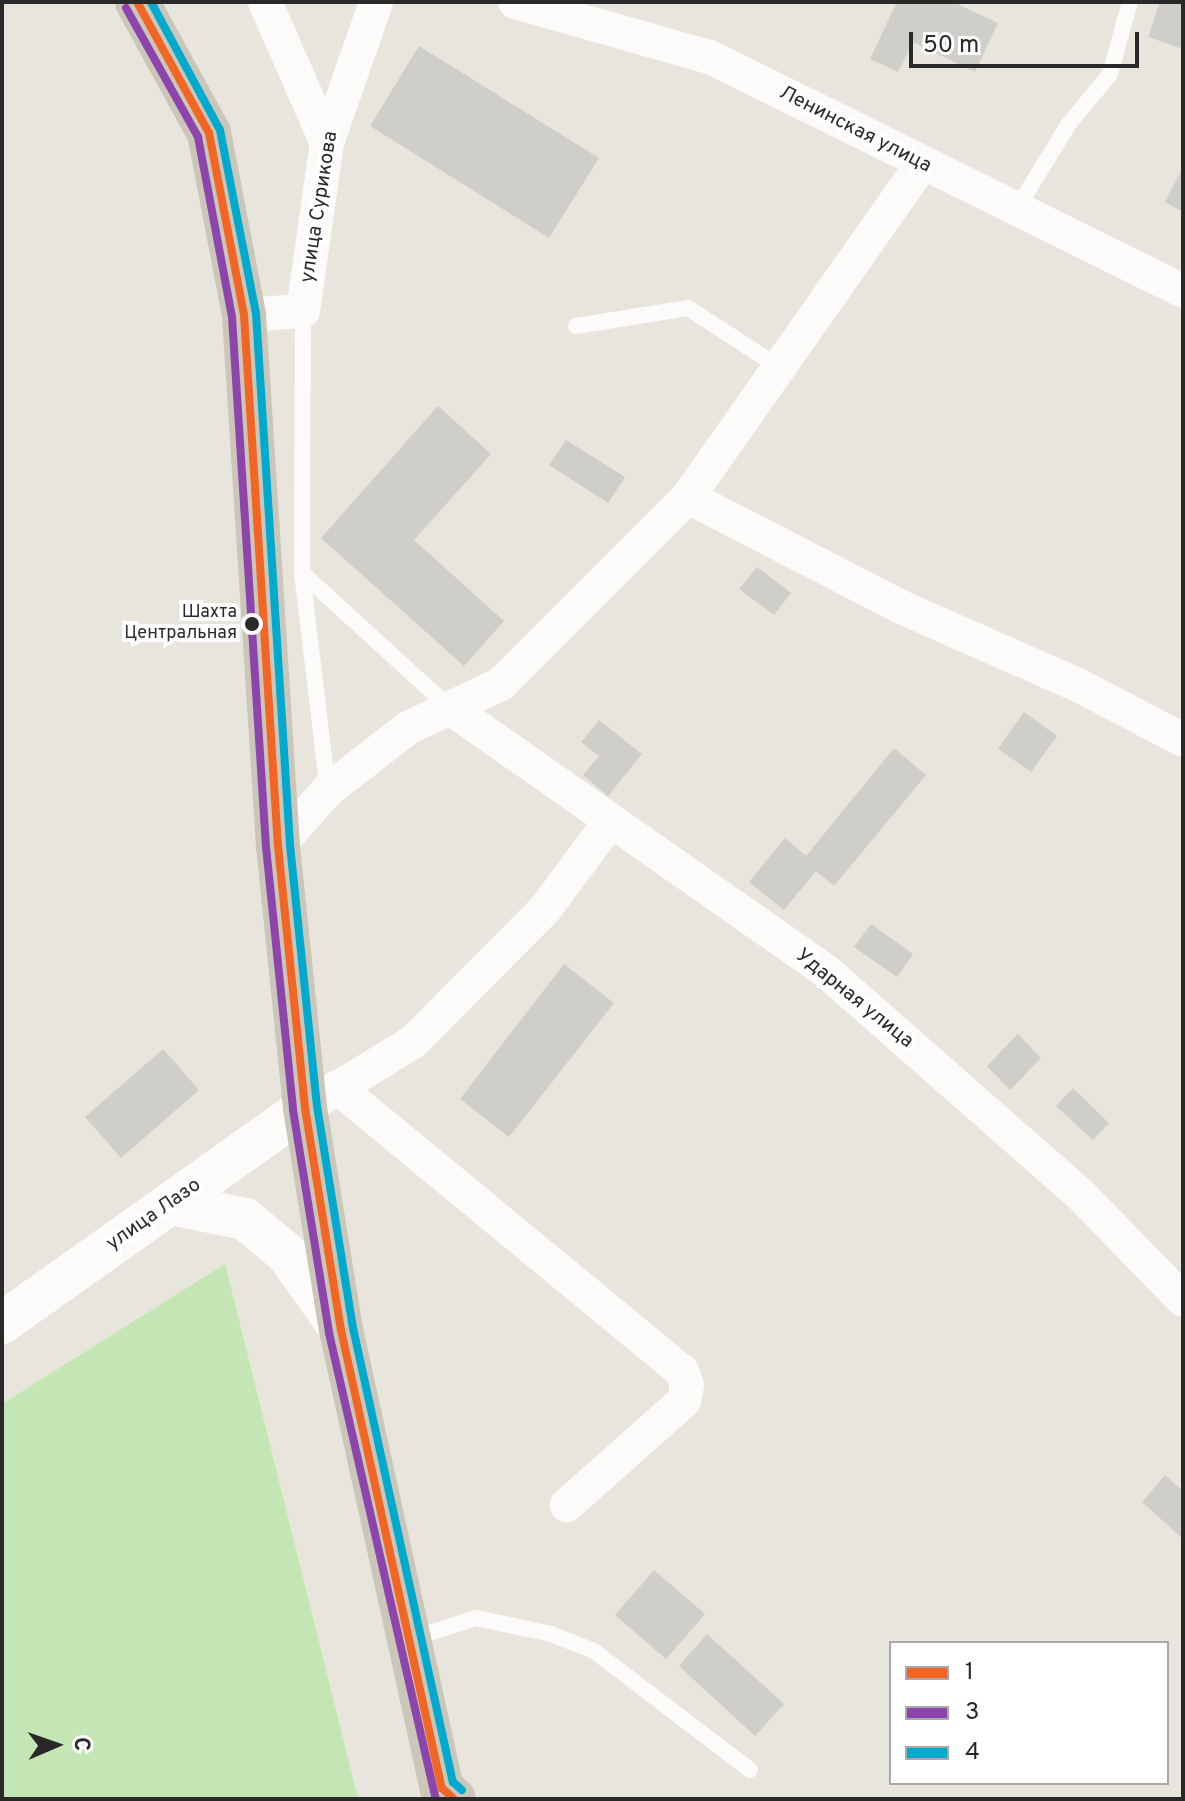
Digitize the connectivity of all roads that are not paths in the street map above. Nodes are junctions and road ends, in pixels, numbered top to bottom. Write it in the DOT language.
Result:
graph roads {
  1 [pos="137,2"];
  2 [pos="265,2"];
  3 [pos="376,2"];
  4 [pos="515,2"];
  5 [pos="1130,2"];
  6 [pos="555,8"];
  7 [pos="327,143"];
  8 [pos="922,164"];
  9 [pos="1016,210"];
  10 [pos="1183,291"];
  11 [pos="303,311"];
  12 [pos="244,315"];
  13 [pos="576,326"];
  14 [pos="779,367"];
  15 [pos="688,497"];
  16 [pos="302,573"];
  17 [pos="453,710"];
  18 [pos="1183,740"];
  19 [pos="328,790"];
  20 [pos="609,823"];
  21 [pos="278,846"];
  22 [pos="321,1098"];
  23 [pos="171,1204"];
  24 [pos="1183,1300"];
  25 [pos="12,1309"];
  26 [pos="341,1330"];
  27 [pos="567,1505"];
  28 [pos="410,1639"];
  29 [pos="750,1770"];
  30 [pos="454,1799"];
  1 -- 12 [label="main road"];
  2 -- 7 [label="street"];
  3 -- 7 [label="street, улица Сурикова"];
  4 -- 6 [label="street, Ленинская улица"];
  5 -- 9 [label="lane"];
  6 -- 8 [label="street, Ленинская улица"];
  7 -- 11 [label="street, улица Сурикова"];
  8 -- 9 [label="street, Ленинская улица"];
  8 -- 14 [label="street"];
  9 -- 10 [label="street, Ленинская улица"];
  11 -- 12 [label="street, улица Сурикова"];
  11 -- 16 [label="lane"];
  12 -- 21 [label="main road"];
  13 -- 14 [label="lane"];
  14 -- 15 [label="street"];
  15 -- 17 [label="street"];
  15 -- 18 [label="street"];
  16 -- 17 [label="lane"];
  16 -- 19 [label="lane"];
  17 -- 19 [label="street"];
  17 -- 20 [label="street, Ударная улица"];
  19 -- 21 [label="street"];
  20 -- 22 [label="street"];
  20 -- 24 [label="street, Ударная улица"];
  21 -- 22 [label="main road"];
  22 -- 23 [label="street, улица Лазо"];
  22 -- 26 [label="main road"];
  22 -- 27 [label="street"];
  23 -- 25 [label="street, улица Лазо"];
  23 -- 26 [label="street"];
  26 -- 28 [label="main road"];
  28 -- 29 [label="lane"];
  28 -- 30 [label="main road"];
}
